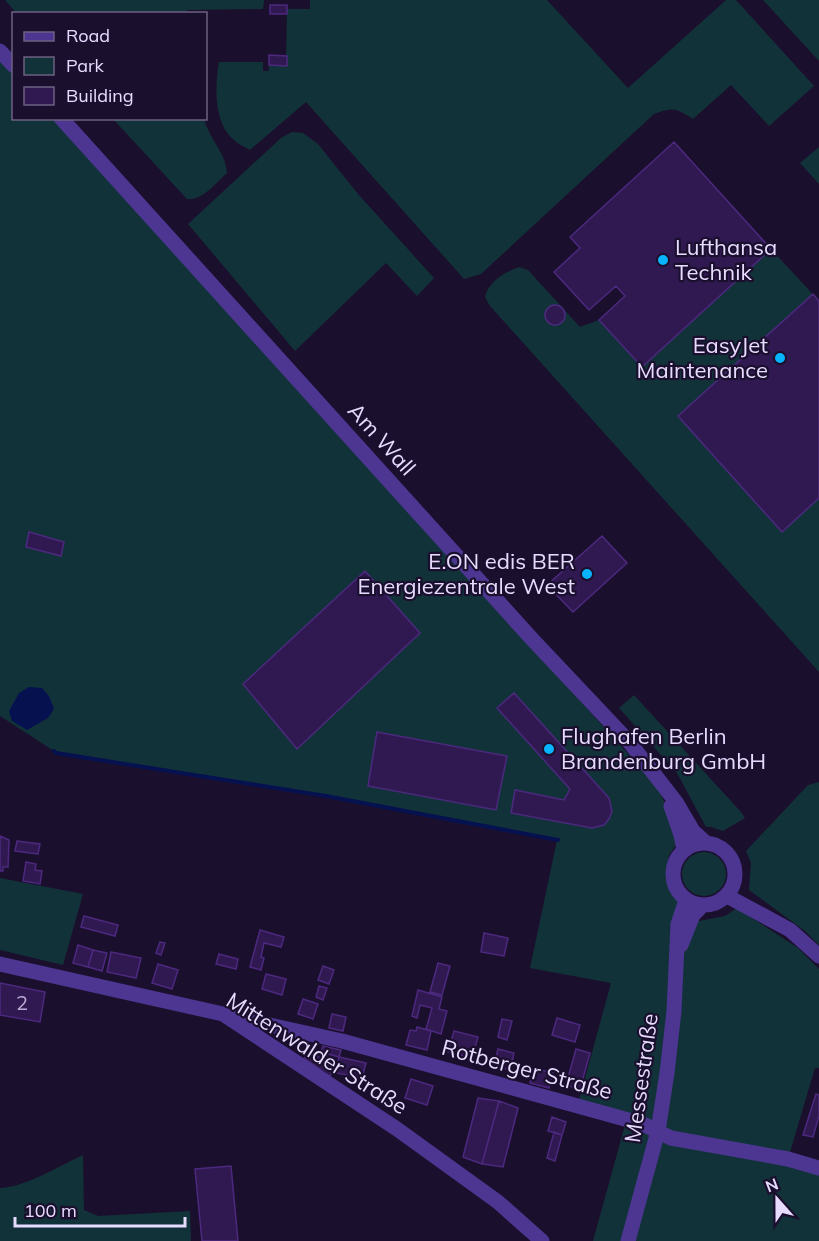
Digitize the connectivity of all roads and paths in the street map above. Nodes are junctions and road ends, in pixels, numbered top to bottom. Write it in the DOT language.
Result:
graph roads {
  1 [pos="0,51"];
  2 [pos="12,64"];
  3 [pos="63,120"];
  4 [pos="667,792"];
  5 [pos="706,843"];
  6 [pos="684,850"];
  7 [pos="731,890"];
  8 [pos="686,900"];
  9 [pos="703,906"];
  10 [pos="677,953"];
  11 [pos="819,956"];
  12 [pos="0,964"];
  13 [pos="223,1014"];
  14 [pos="658,1131"];
  15 [pos="819,1168"];
  16 [pos="543,1241"];
  17 [pos="628,1241"];
  1 -- 2 [label="street"];
  3 -- 4 [label="street, Am Wall"];
  4 -- 5 [label="street, Am Wall"];
  4 -- 6 [label="street, Am Wall"];
  5 -- 6 [label="street"];
  5 -- 7 [label="street"];
  6 -- 8 [label="street"];
  7 -- 9 [label="street"];
  7 -- 11 [label="street"];
  8 -- 9 [label="street"];
  8 -- 10 [label="street, Messestraße"];
  9 -- 10 [label="street, Messestraße"];
  10 -- 14 [label="street, Messestraße"];
  12 -- 13 [label="street, Mittenwalder Straße"];
  13 -- 14 [label="street, Rotberger Straße"];
  13 -- 16 [label="street, Mittenwalder Straße"];
  14 -- 15 [label="street, Rotberger Straße"];
  14 -- 17 [label="street, Messestraße"];
}
